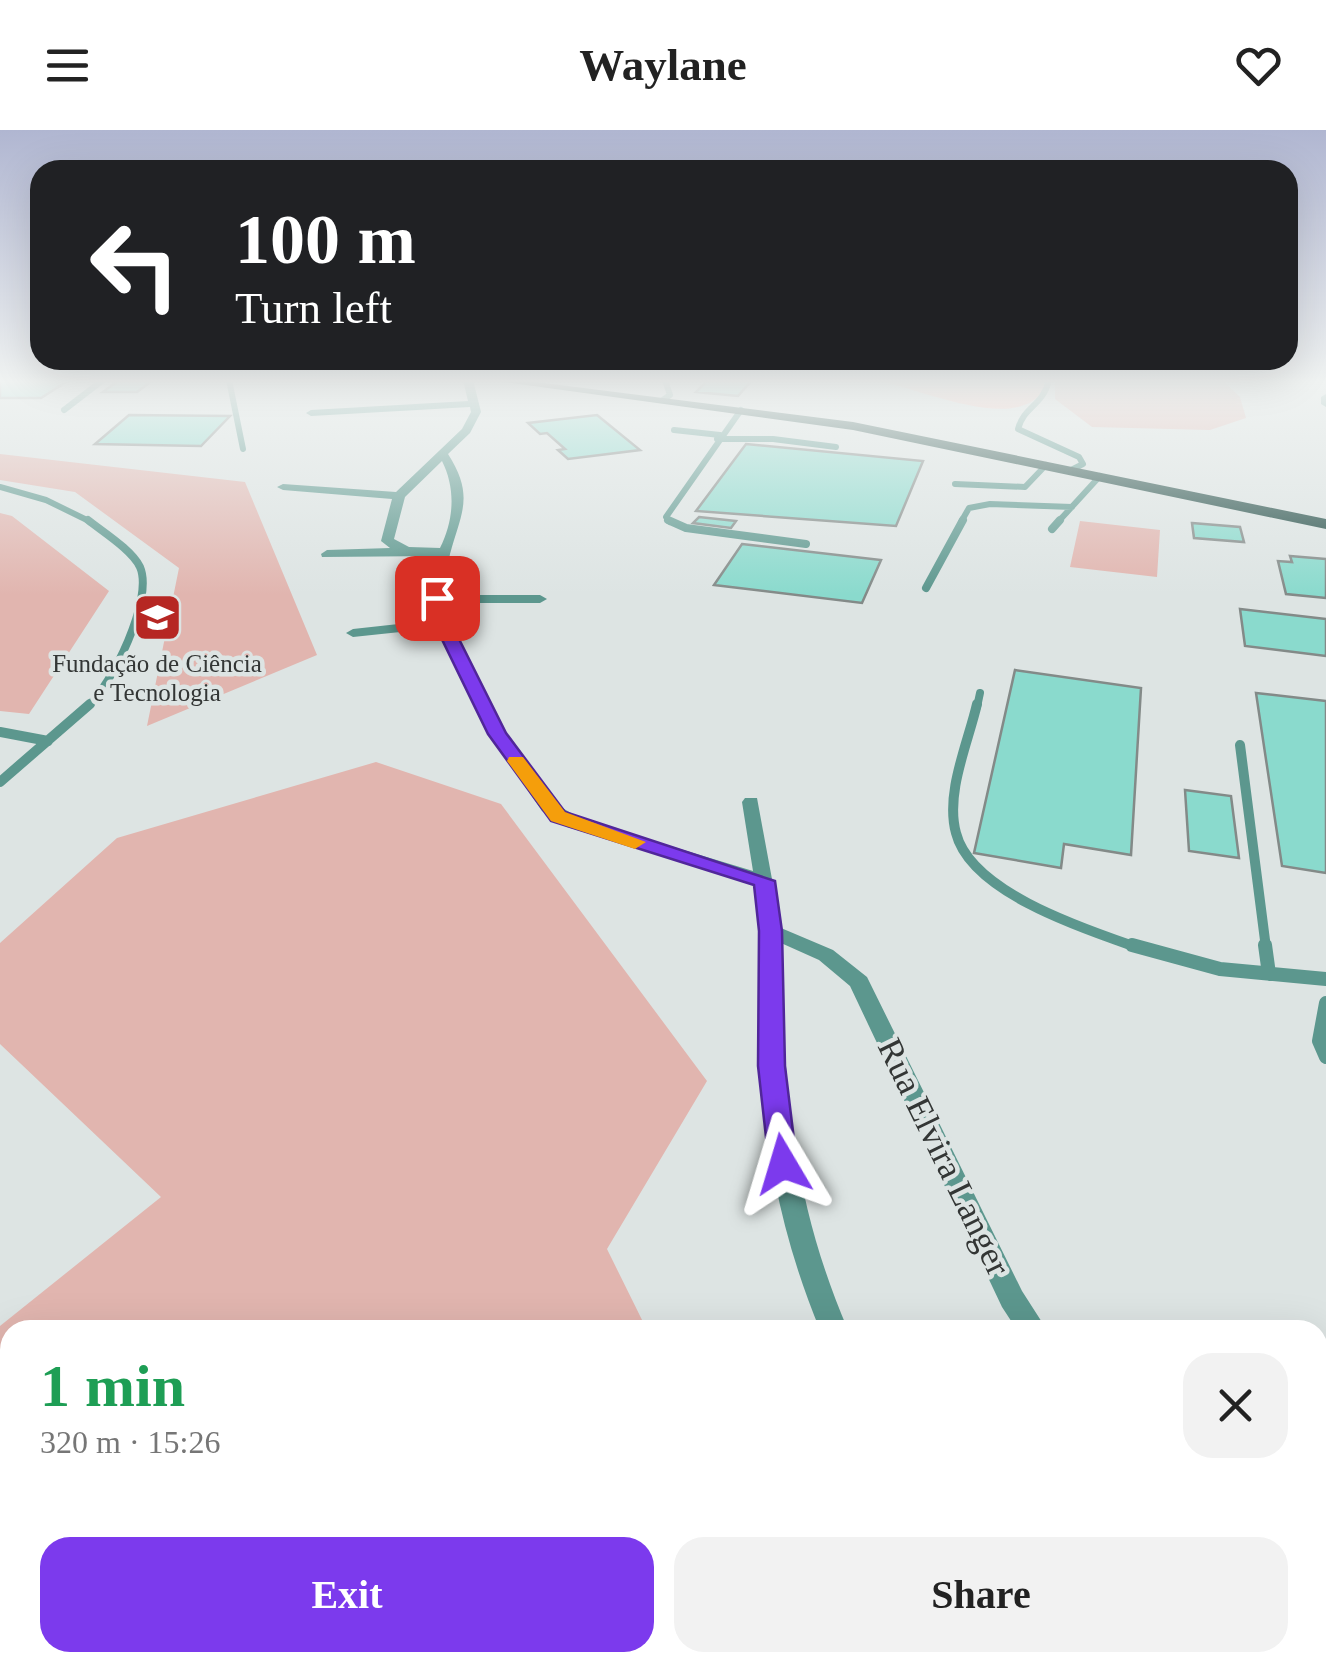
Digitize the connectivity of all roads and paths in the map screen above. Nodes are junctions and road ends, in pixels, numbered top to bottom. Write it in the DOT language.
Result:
graph roads {
  1 [pos="714,452"];
  2 [pos="978,452"];
  3 [pos="1068,452"];
  4 [pos="443,454"];
  5 [pos="1046,464"];
  6 [pos="1071,470"];
  7 [pos="1100,476"];
  8 [pos="955,484"];
  9 [pos="0,487"];
  10 [pos="284,487"];
  11 [pos="399,496"];
  12 [pos="1072,508"];
  13 [pos="1326,524"];
  14 [pos="1052,529"];
  15 [pos="806,544"];
  16 [pos="408,551"];
  17 [pos="444,552"];
  18 [pos="327,554"];
  19 [pos="926,588"];
  20 [pos="437,598"];
  21 [pos="540,599"];
  22 [pos="442,623"];
  23 [pos="353,633"];
  24 [pos="980,693"];
  25 [pos="0,732"];
  26 [pos="48,741"];
  27 [pos="1240,745"];
  28 [pos="0,782"];
  29 [pos="751,802"];
  30 [pos="764,881"];
  31 [pos="770,931"];
  32 [pos="1270,974"];
  33 [pos="1326,979"];
  34 [pos="1326,1003"];
  35 [pos="1326,1057"];
  36 [pos="829,1320"];
  37 [pos="1027,1320"];
  1 -- 15 [label="lane"];
  2 -- 5 [label="main road"];
  3 -- 6 [label="lane"];
  4 -- 11 [label="street"];
  4 -- 17 [label="street"];
  5 -- 6 [label="main road"];
  5 -- 8 [label="lane"];
  6 -- 7 [label="main road"];
  7 -- 12 [label="lane"];
  7 -- 13 [label="main road"];
  9 -- 26 [label="lane"];
  10 -- 11 [label="street"];
  11 -- 16 [label="street"];
  12 -- 14 [label="lane"];
  12 -- 19 [label="lane"];
  16 -- 17 [label="street"];
  16 -- 18 [label="street"];
  17 -- 20 [label="street"];
  20 -- 21 [label="street"];
  20 -- 22 [label="street"];
  22 -- 23 [label="street"];
  22 -- 30 [label="street"];
  24 -- 32 [label="lane"];
  25 -- 26 [label="lane"];
  26 -- 28 [label="lane"];
  27 -- 32 [label="lane"];
  29 -- 30 [label="street"];
  30 -- 31 [label="street"];
  31 -- 36 [label="street"];
  31 -- 37 [label="street, Rua Elvira Langer"];
  32 -- 33 [label="lane"];
  34 -- 35 [label="lane"];
}
